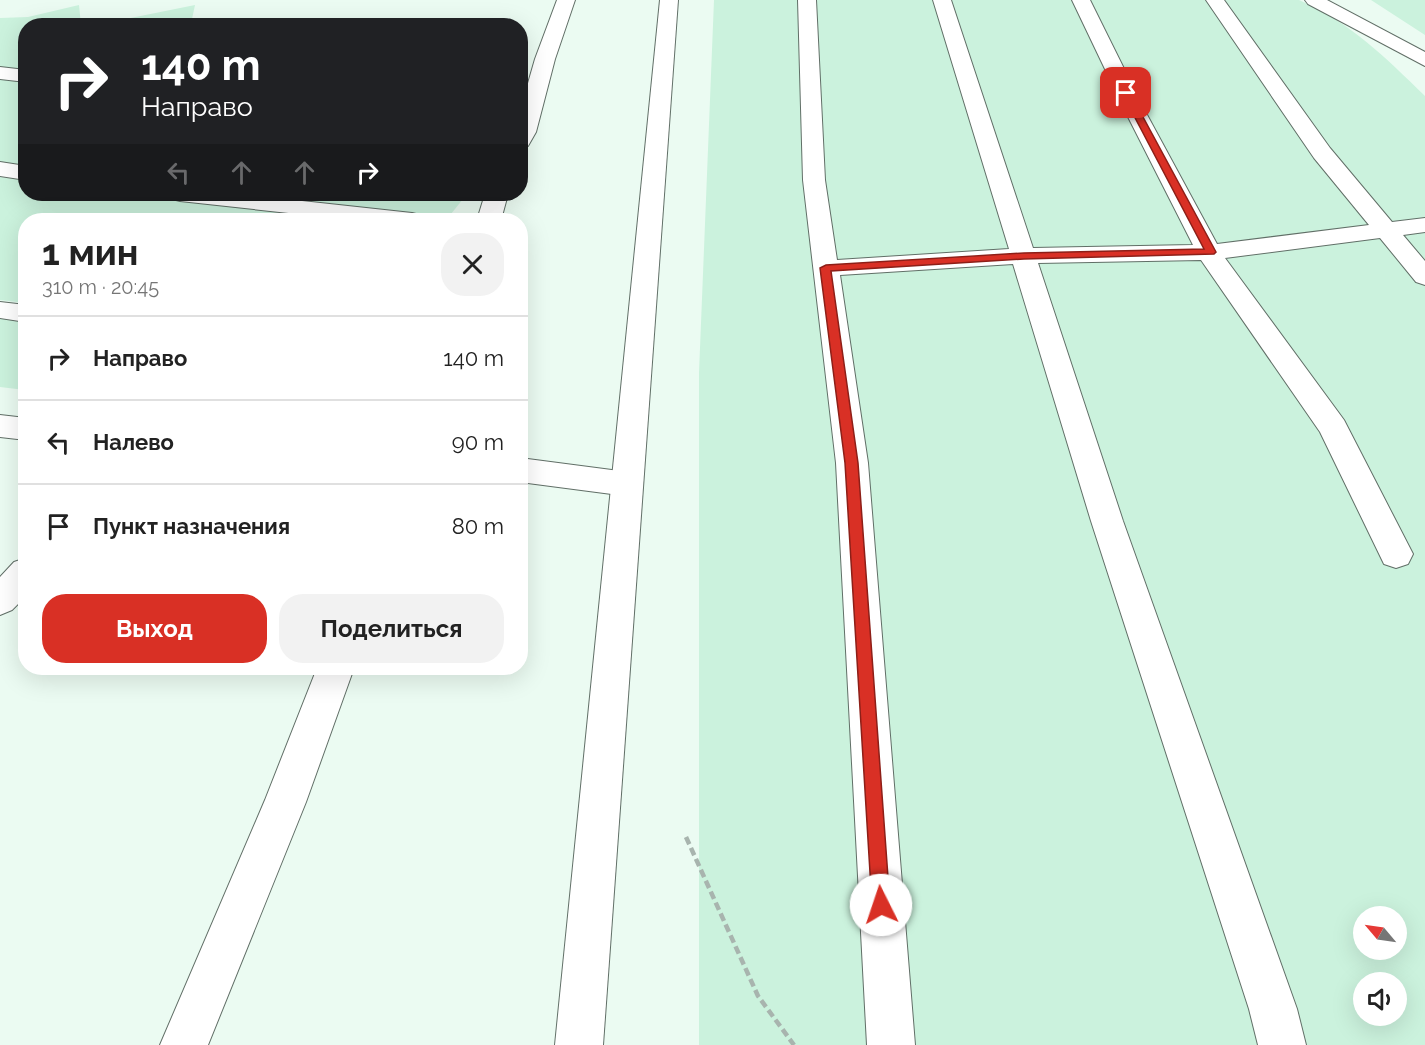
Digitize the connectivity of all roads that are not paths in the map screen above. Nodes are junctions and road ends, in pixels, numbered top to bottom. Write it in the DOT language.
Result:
graph roads {
  1 [pos="566,0"];
  2 [pos="669,0"];
  3 [pos="807,0"];
  4 [pos="942,0"];
  5 [pos="1081,0"];
  6 [pos="1215,0"];
  7 [pos="1314,0"];
  8 [pos="1425,60"];
  9 [pos="0,73"];
  10 [pos="18,75"];
  11 [pos="528,115"];
  12 [pos="0,169"];
  13 [pos="18,172"];
  14 [pos="242,201"];
  15 [pos="350,213"];
  16 [pos="1425,225"];
  17 [pos="1384,230"];
  18 [pos="1211,252"];
  19 [pos="1024,256"];
  20 [pos="826,268"];
  21 [pos="1425,277"];
  22 [pos="0,310"];
  23 [pos="18,313"];
  24 [pos="0,426"];
  25 [pos="18,428"];
  26 [pos="528,471"];
  27 [pos="627,484"];
  28 [pos="1396,554"];
  29 [pos="18,581"];
  30 [pos="0,600"];
  31 [pos="332,675"];
  32 [pos="184,1045"];
  33 [pos="579,1045"];
  34 [pos="891,1045"];
  35 [pos="1282,1045"];
  1 -- 11 [label="main road"];
  2 -- 27 [label="main road"];
  3 -- 20 [label="main road"];
  4 -- 19 [label="main road"];
  5 -- 18 [label="main road"];
  6 -- 17 [label="main road"];
  7 -- 8 [label="main road"];
  9 -- 10 [label="main road"];
  12 -- 13 [label="main road"];
  14 -- 15 [label="main road"];
  16 -- 17 [label="main road"];
  17 -- 18 [label="main road"];
  17 -- 21 [label="main road"];
  18 -- 19 [label="main road"];
  18 -- 28 [label="main road"];
  19 -- 20 [label="main road"];
  19 -- 35 [label="main road"];
  20 -- 34 [label="main road"];
  22 -- 23 [label="main road"];
  24 -- 25 [label="main road"];
  26 -- 27 [label="main road"];
  27 -- 33 [label="main road"];
  29 -- 30 [label="main road"];
  31 -- 32 [label="main road"];
}
